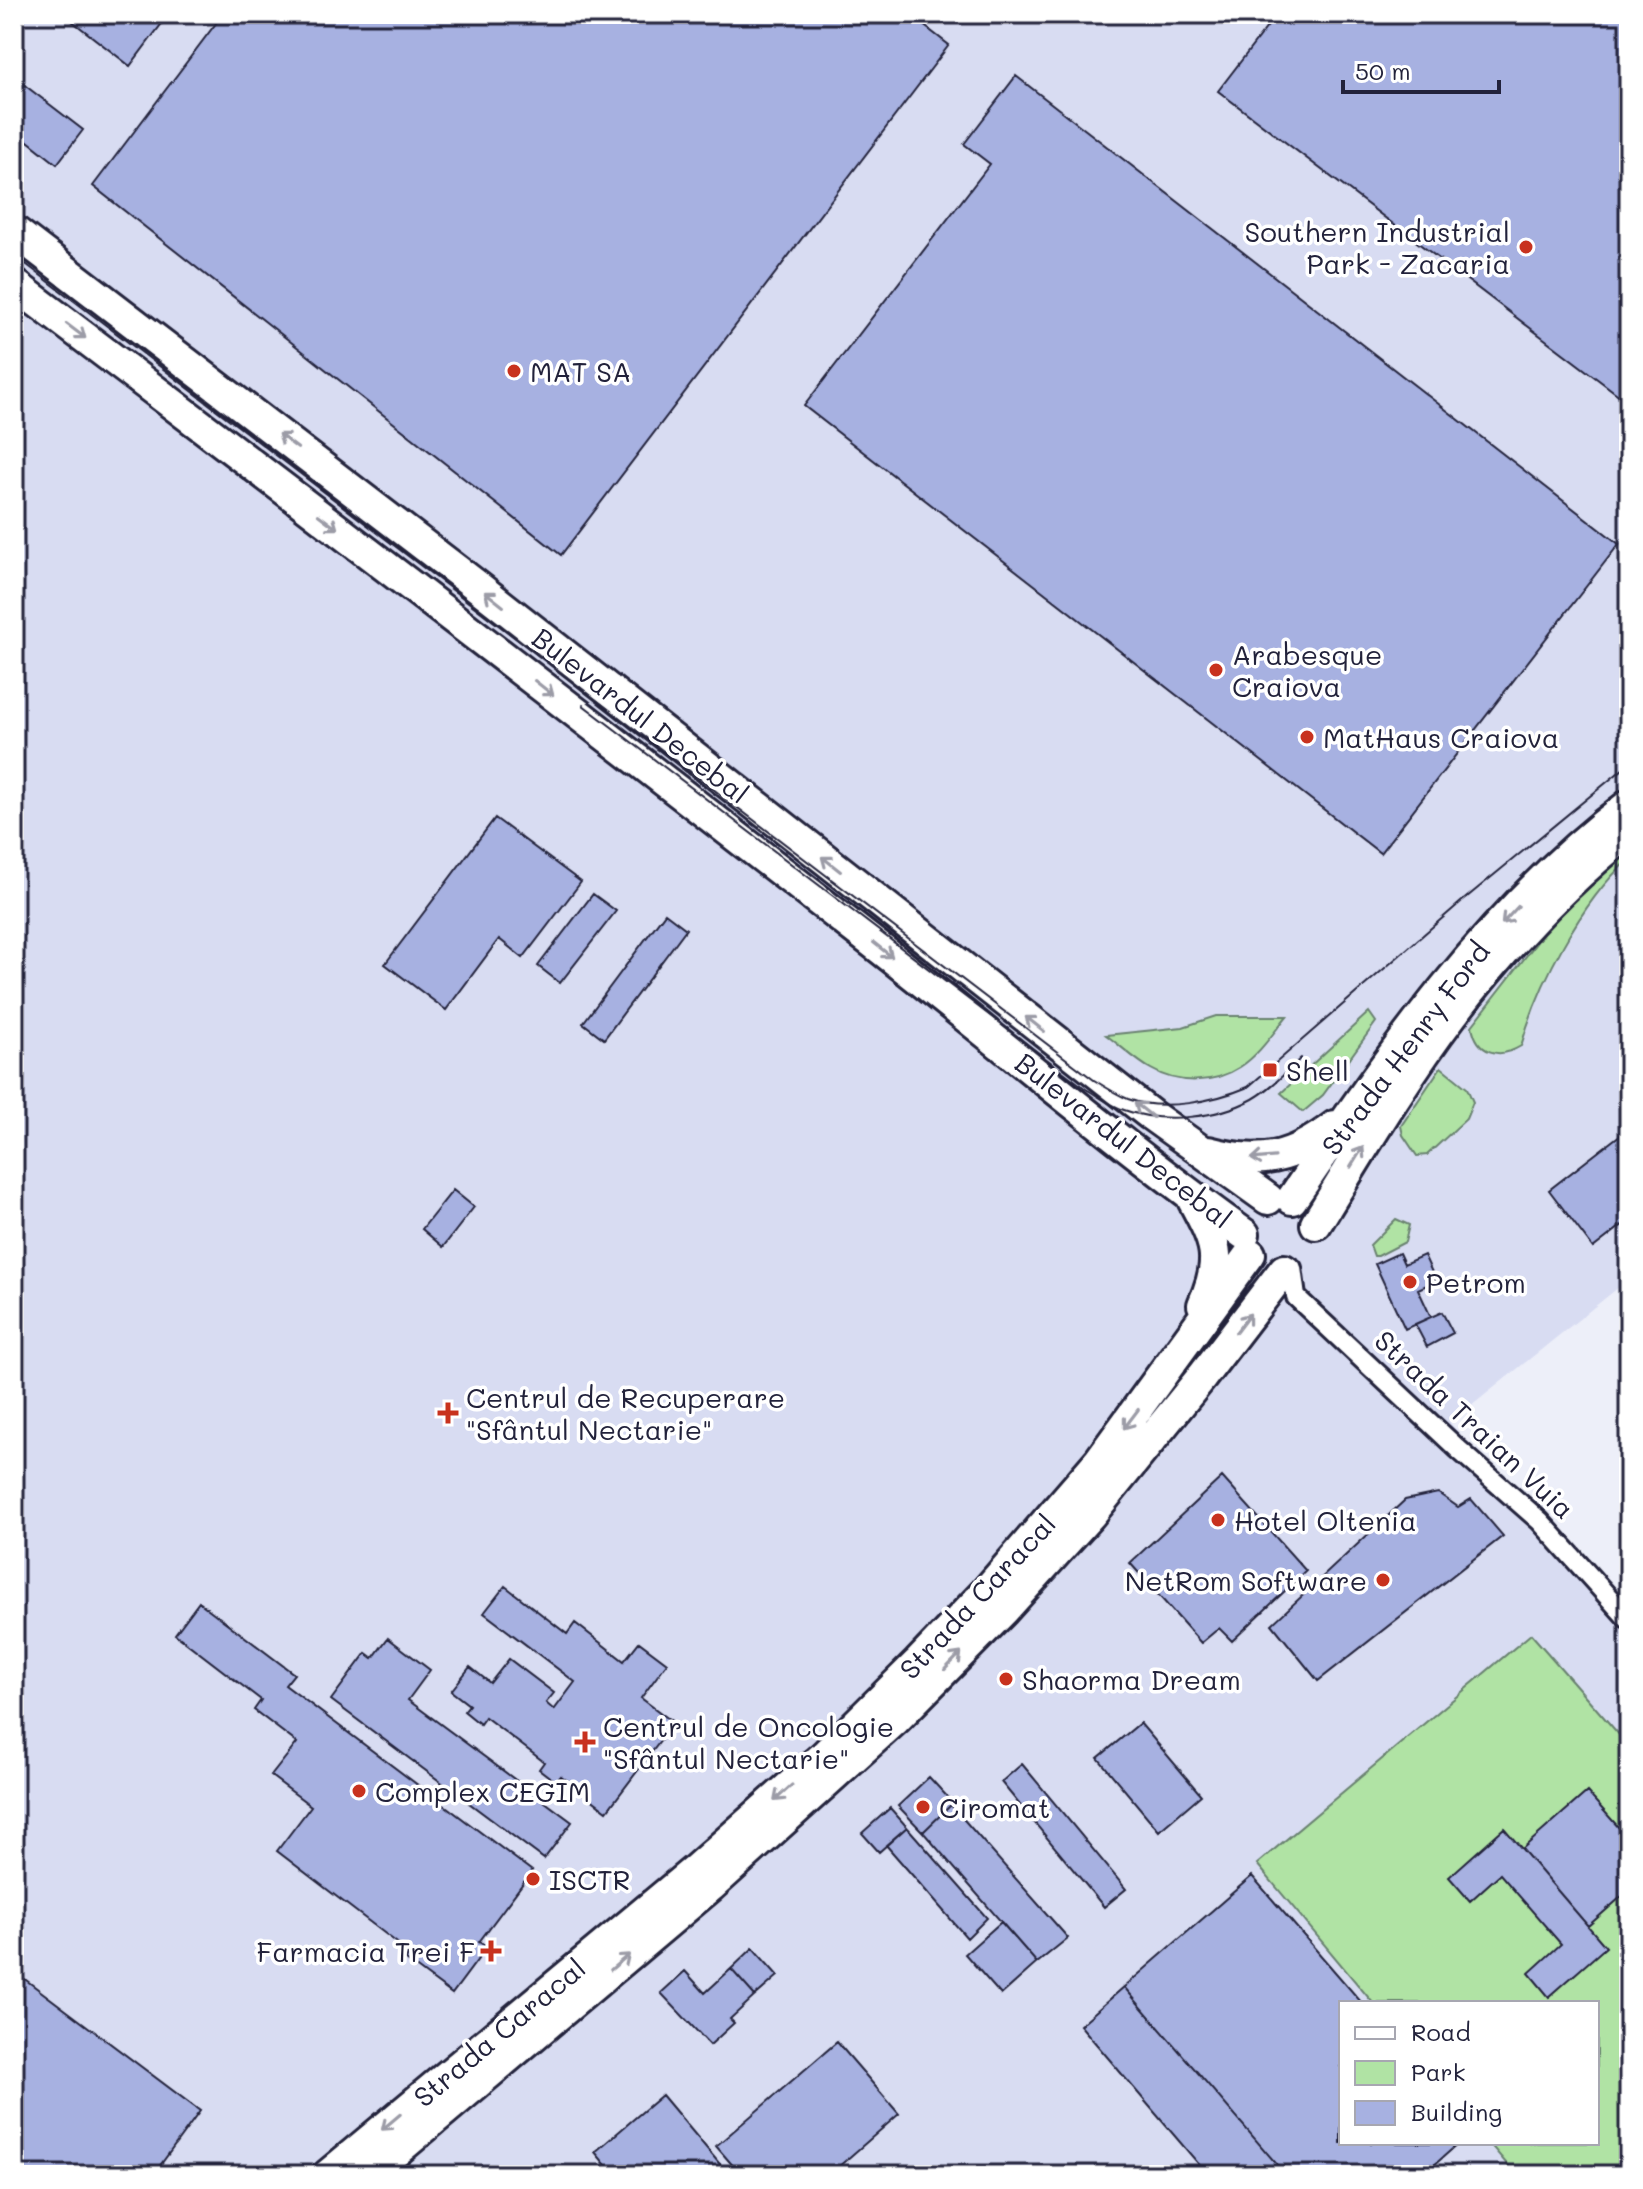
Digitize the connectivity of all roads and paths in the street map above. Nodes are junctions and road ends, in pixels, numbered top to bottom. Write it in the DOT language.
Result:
graph roads {
  1 [pos="14,231"];
  2 [pos="14,284"];
  3 [pos="1629,805"];
  4 [pos="1629,831"];
  5 [pos="1355,1110"];
  6 [pos="1193,1147"];
  7 [pos="1190,1195"];
  8 [pos="1280,1199"];
  9 [pos="1316,1224"];
  10 [pos="1247,1244"];
  11 [pos="1288,1269"];
  12 [pos="1177,1355"];
  13 [pos="1629,1620"];
  14 [pos="328,2175"];
  15 [pos="368,2175"];
  6 -- 1 [label="main road, Bulevardul Decebal, one-way"];
  2 -- 7 [label="main road, Bulevardul Decebal, one-way"];
  3 -- 5 [label="main road, Strada Henry Ford, one-way"];
  9 -- 4 [label="main road, Strada Henry Ford, one-way"];
  5 -- 6 [label="main road, one-way"];
  5 -- 8 [label="main road, Strada Henry Ford"];
  6 -- 8 [label="main road, Bulevardul Decebal"];
  7 -- 10 [label="main road, Bulevardul Decebal"];
  7 -- 12 [label="main road"];
  8 -- 9 [label="main road"];
  8 -- 10 [label="main road"];
  9 -- 11 [label="main road"];
  10 -- 11 [label="main road"];
  10 -- 12 [label="main road, Strada Caracal"];
  11 -- 13 [label="street, Strada Traian Vuia"];
  15 -- 11 [label="main road, Strada Caracal, one-way"];
  12 -- 14 [label="main road, Strada Caracal, one-way"];
}
